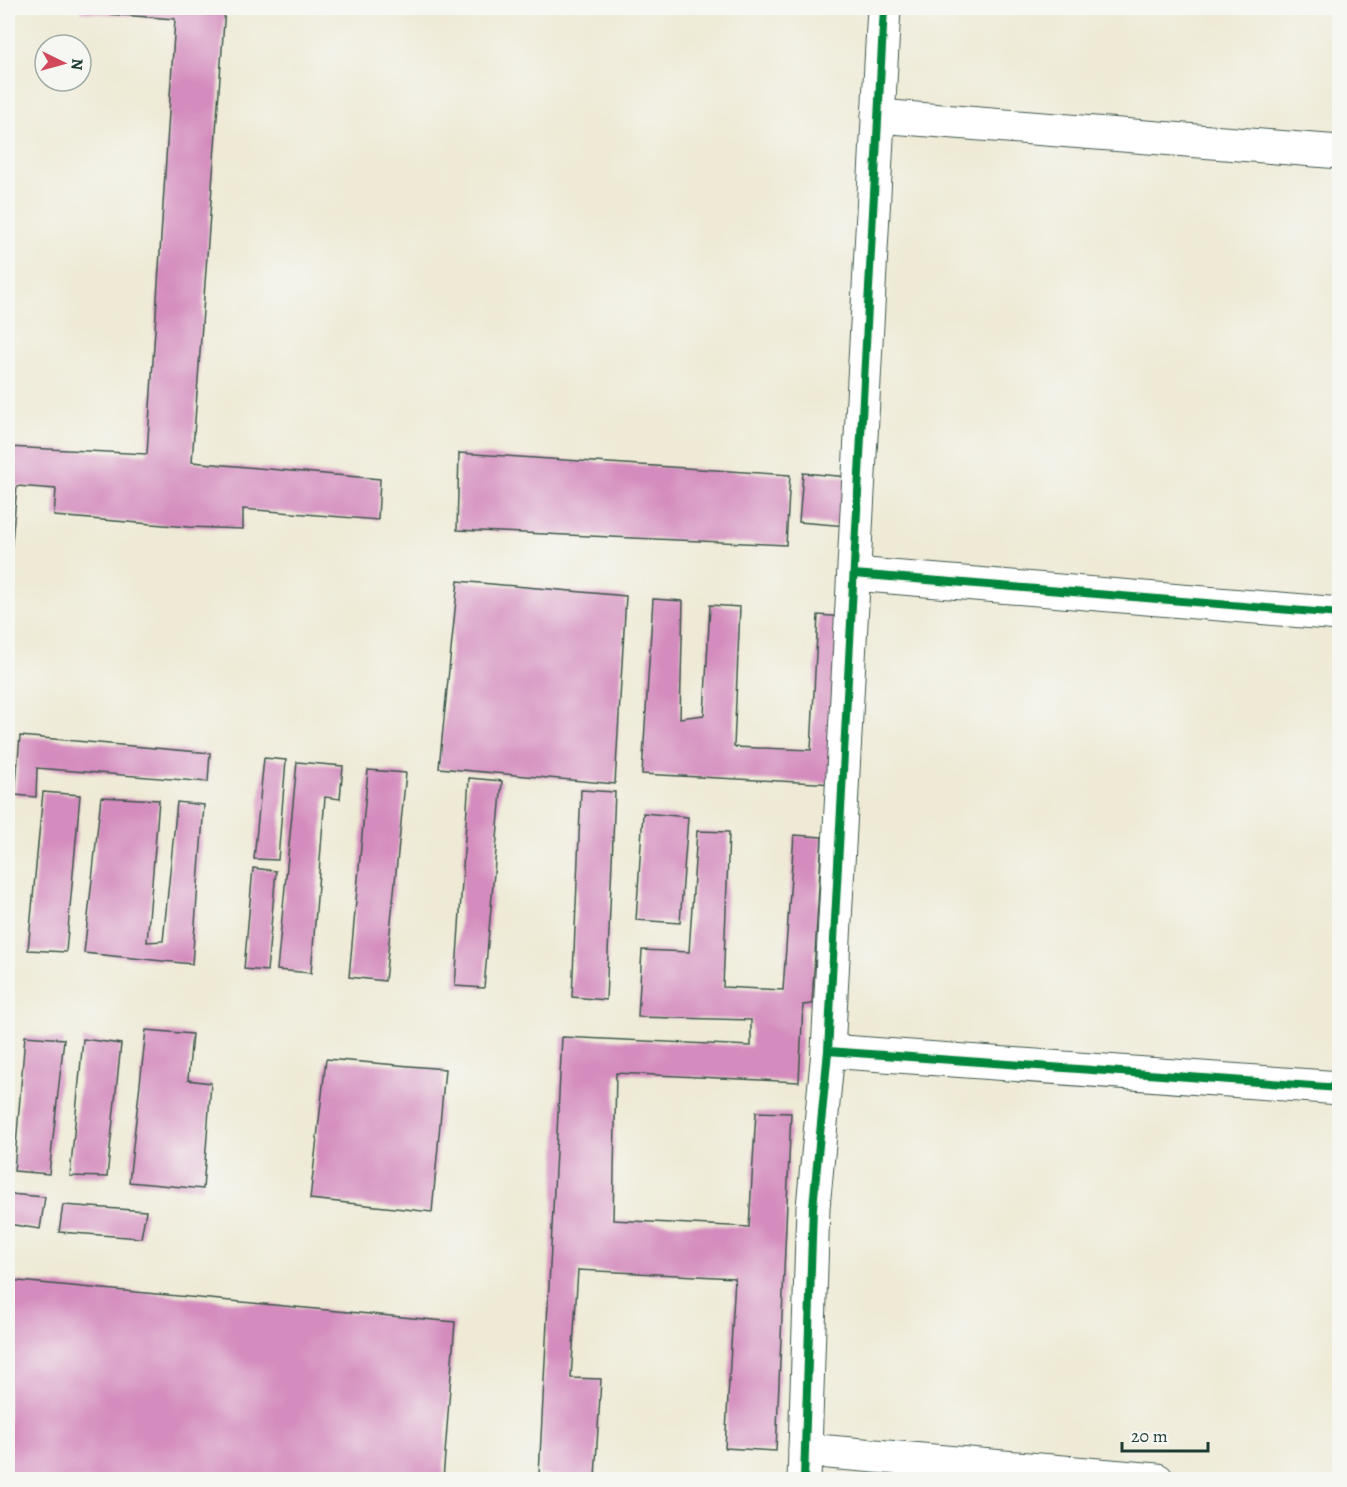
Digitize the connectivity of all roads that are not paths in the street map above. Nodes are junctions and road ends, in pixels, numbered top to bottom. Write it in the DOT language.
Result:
graph roads {
  1 [pos="884,8"];
  2 [pos="878,116"];
  3 [pos="1340,152"];
  4 [pos="854,574"];
  5 [pos="1340,614"];
  6 [pos="828,1051"];
  7 [pos="1340,1088"];
  8 [pos="804,1465"];
  9 [pos="1158,1479"];
  1 -- 2 [label="street"];
  2 -- 3 [label="street"];
  2 -- 4 [label="street"];
  4 -- 5 [label="street"];
  4 -- 6 [label="street"];
  6 -- 7 [label="street"];
  6 -- 8 [label="street"];
  8 -- 9 [label="street"];
}
